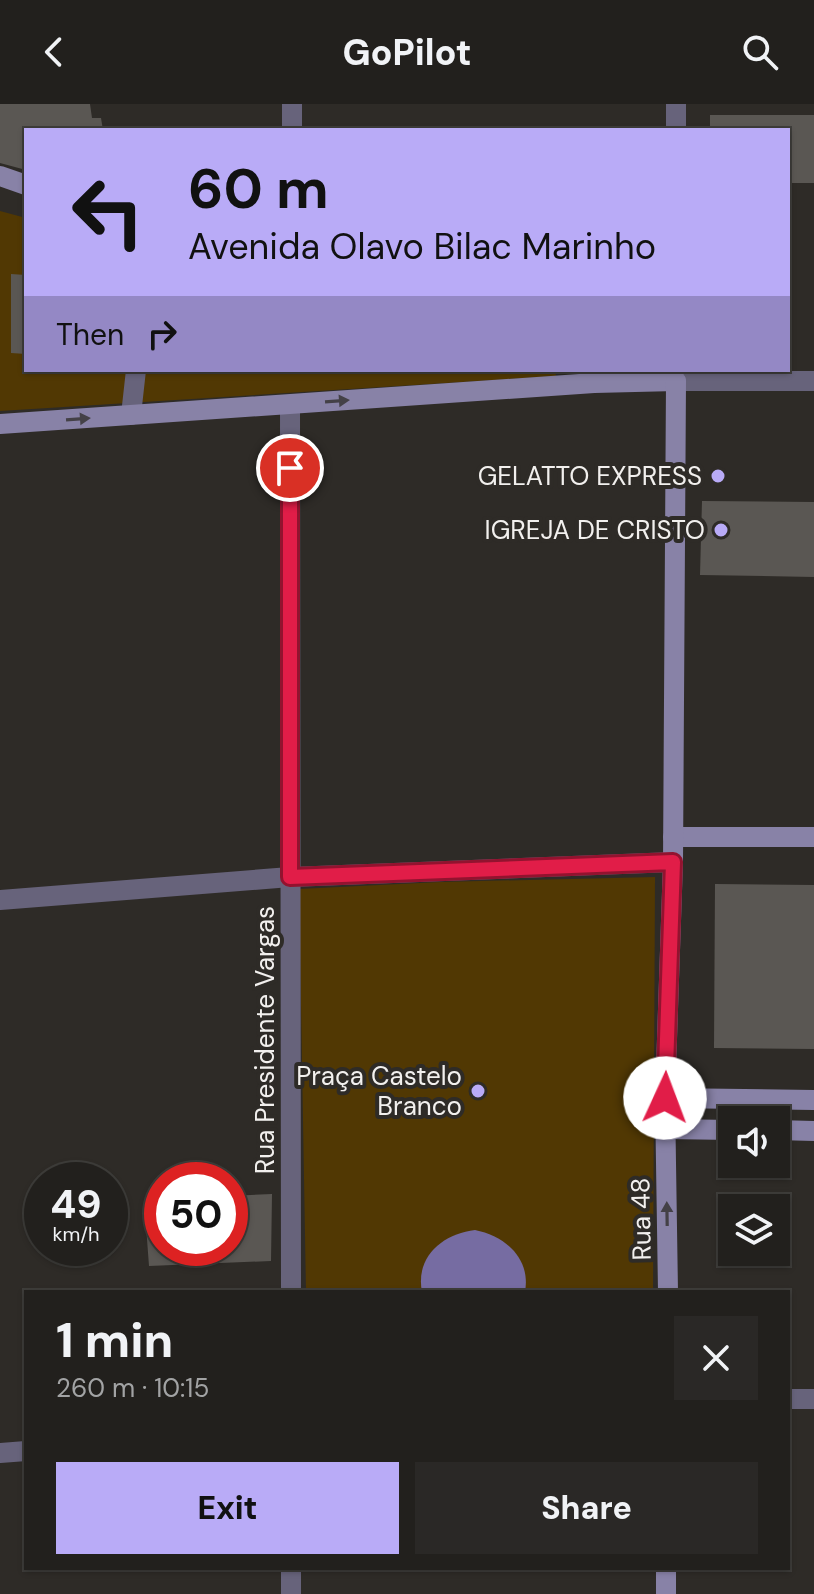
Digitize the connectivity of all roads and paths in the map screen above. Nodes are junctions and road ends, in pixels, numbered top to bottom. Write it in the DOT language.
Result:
graph roads {
  1 [pos="292,104"];
  2 [pos="676,104"];
  3 [pos="292,128"];
  4 [pos="676,128"];
  5 [pos="0,176"];
  6 [pos="24,184"];
  7 [pos="136,372"];
  8 [pos="676,376"];
  9 [pos="814,381"];
  10 [pos="290,405"];
  11 [pos="131,415"];
  12 [pos="0,424"];
  13 [pos="673,837"];
  14 [pos="814,837"];
  15 [pos="673,862"];
  16 [pos="290,877"];
  17 [pos="0,900"];
  18 [pos="665,1098"];
  19 [pos="814,1100"];
  20 [pos="666,1129"];
  21 [pos="718,1130"];
  22 [pos="790,1130"];
  23 [pos="814,1131"];
  24 [pos="291,1290"];
  25 [pos="668,1290"];
  26 [pos="790,1399"];
  27 [pos="814,1399"];
  28 [pos="24,1451"];
  29 [pos="0,1453"];
  30 [pos="291,1570"];
  31 [pos="666,1570"];
  32 [pos="291,1594"];
  33 [pos="666,1594"];
  1 -- 3 [label="street"];
  2 -- 4 [label="street"];
  5 -- 6 [label="main road"];
  7 -- 11 [label="street"];
  8 -- 9 [label="street"];
  10 -- 8 [label="main road, one-way"];
  8 -- 13 [label="main road, Rua 48"];
  10 -- 11 [label="main road"];
  10 -- 16 [label="street, Rua Presidente Vargas"];
  12 -- 11 [label="main road, one-way"];
  13 -- 14 [label="main road"];
  13 -- 15 [label="main road, Rua 48"];
  15 -- 16 [label="street"];
  15 -- 18 [label="main road, Rua 48"];
  16 -- 17 [label="street"];
  16 -- 24 [label="street, Rua Presidente Vargas"];
  18 -- 19 [label="main road"];
  18 -- 20 [label="main road, Rua 48"];
  20 -- 21 [label="main road"];
  25 -- 20 [label="main road, Rua 48, one-way"];
  22 -- 23 [label="main road"];
  26 -- 27 [label="street"];
  28 -- 29 [label="street"];
  30 -- 32 [label="street"];
  31 -- 33 [label="main road"];
}
